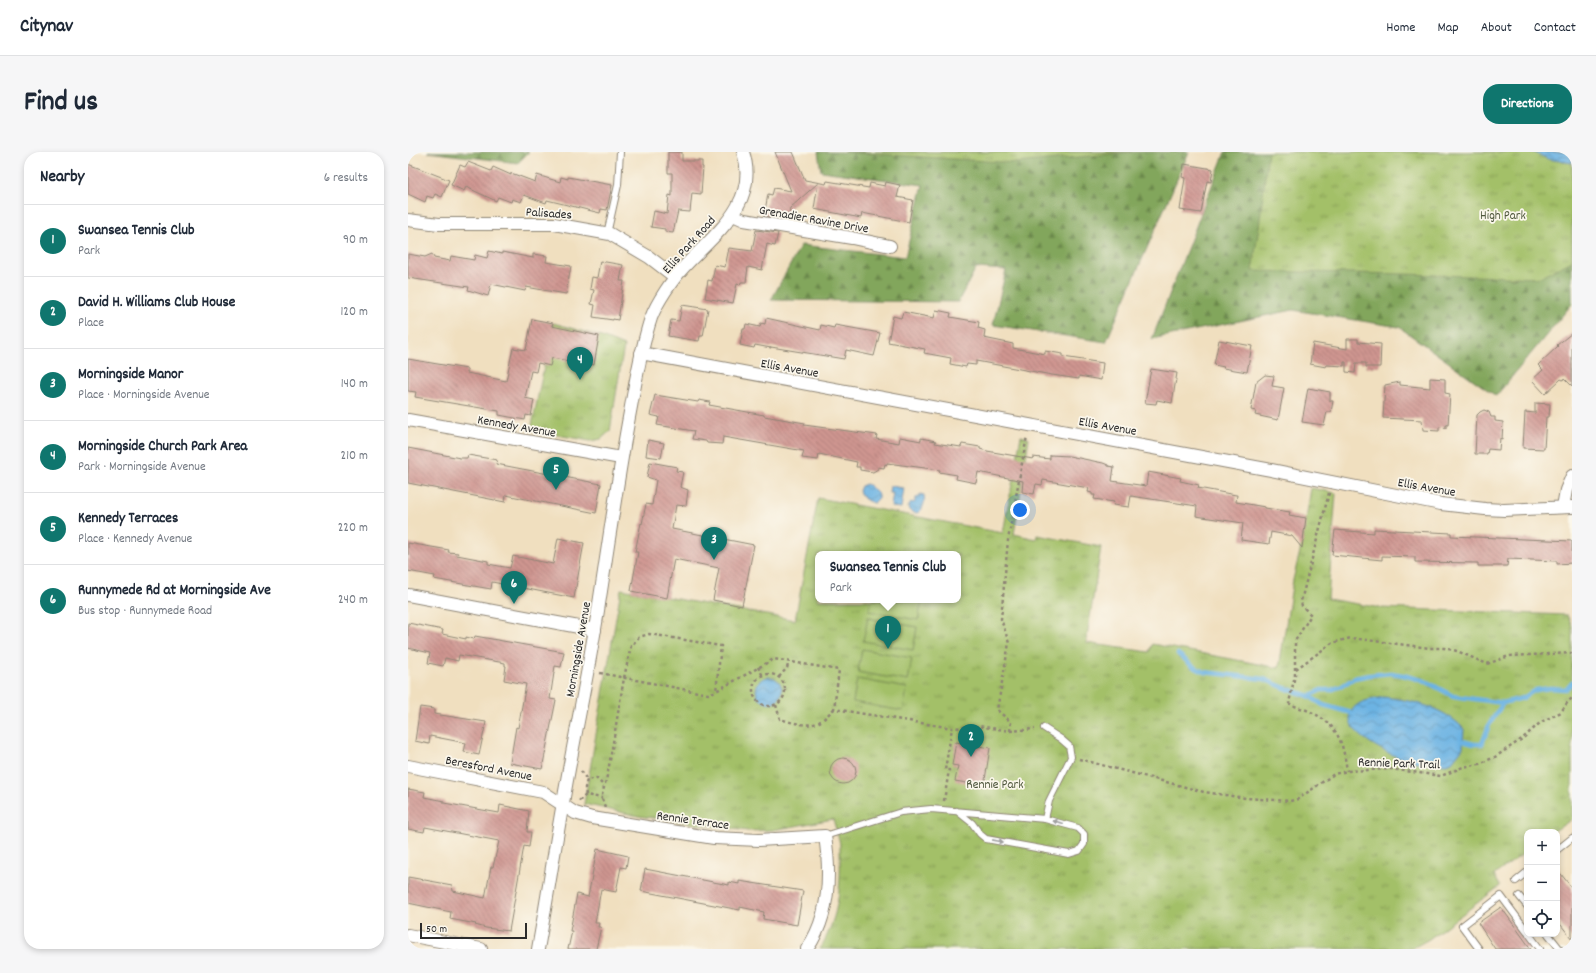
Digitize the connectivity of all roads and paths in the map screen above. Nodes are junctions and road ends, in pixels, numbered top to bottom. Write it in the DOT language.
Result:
graph roads {
  1 [pos="620,152"];
  2 [pos="742,152"];
  3 [pos="733,215"];
  4 [pos="408,220"];
  5 [pos="607,234"];
  6 [pos="890,246"];
  7 [pos="675,277"];
  8 [pos="641,354"];
  9 [pos="408,420"];
  10 [pos="1026,437"];
  11 [pos="621,458"];
  12 [pos="1572,476"];
  13 [pos="1329,492"];
  14 [pos="1568,507"];
  15 [pos="408,595"];
  16 [pos="595,630"];
  17 [pos="1572,653"];
  18 [pos="789,662"];
  19 [pos="758,666"];
  20 [pos="1296,669"];
  21 [pos="597,672"];
  22 [pos="762,676"];
  23 [pos="779,677"];
  24 [pos="624,678"];
  25 [pos="716,691"];
  26 [pos="1572,698"];
  27 [pos="776,705"];
  28 [pos="834,709"];
  29 [pos="952,728"];
  30 [pos="1044,728"];
  31 [pos="1010,731"];
  32 [pos="1071,757"];
  33 [pos="408,766"];
  34 [pos="580,769"];
  35 [pos="1347,771"];
  36 [pos="587,780"];
  37 [pos="605,786"];
  38 [pos="586,795"];
  39 [pos="602,798"];
  40 [pos="578,803"];
  41 [pos="562,804"];
  42 [pos="942,810"];
  43 [pos="607,811"];
  44 [pos="958,811"];
  45 [pos="1045,819"];
  46 [pos="825,836"];
  47 [pos="1572,838"];
  48 [pos="1560,848"];
  49 [pos="1524,874"];
  50 [pos="1516,881"];
  51 [pos="1519,896"];
  52 [pos="1524,902"];
  53 [pos="1524,927"];
  54 [pos="408,935"];
  55 [pos="1531,937"];
  56 [pos="1550,937"];
  57 [pos="481,949"];
  58 [pos="538,949"];
  59 [pos="807,949"];
  60 [pos="1478,949"];
  61 [pos="1540,949"];
  62 [pos="1560,949"];
  1 -- 5 [label="lane"];
  2 -- 3 [label="street, Ellis Park Road"];
  3 -- 6 [label="street, Grenadier Ravine Drive"];
  3 -- 7 [label="street, Ellis Park Road"];
  4 -- 5 [label="street, Palisades"];
  5 -- 7 [label="street, Palisades"];
  7 -- 8 [label="street, Ellis Park Road"];
  8 -- 11 [label="street, Morningside Avenue"];
  8 -- 14 [label="street, Ellis Avenue"];
  9 -- 11 [label="street, Kennedy Avenue"];
  10 -- 31 [label="path"];
  11 -- 16 [label="street, Morningside Avenue"];
  12 -- 14 [label="street"];
  13 -- 20 [label="path"];
  15 -- 16 [label="street"];
  16 -- 41 [label="street, Morningside Avenue"];
  17 -- 20 [label="path"];
  18 -- 19 [label="path"];
  18 -- 23 [label="path"];
  18 -- 28 [label="path"];
  19 -- 22 [label="path"];
  19 -- 25 [label="path"];
  20 -- 35 [label="path"];
  21 -- 24 [label="path"];
  22 -- 23 [label="path"];
  22 -- 27 [label="path"];
  23 -- 27 [label="path"];
  24 -- 25 [label="path"];
  24 -- 25 [label="path"];
  24 -- 37 [label="path"];
  26 -- 35 [label="path, Rennie Park Trail"];
  27 -- 28 [label="path"];
  28 -- 29 [label="path"];
  29 -- 31 [label="path"];
  29 -- 42 [label="path"];
  30 -- 31 [label="path"];
  30 -- 32 [label="lane"];
  32 -- 35 [label="path, Rennie Park Trail"];
  32 -- 45 [label="lane"];
  33 -- 41 [label="street, Beresford Avenue"];
  34 -- 36 [label="path"];
  36 -- 37 [label="path"];
  36 -- 38 [label="path"];
  37 -- 39 [label="path"];
  38 -- 39 [label="path"];
  38 -- 40 [label="path"];
  39 -- 43 [label="path"];
  41 -- 46 [label="street, Rennie Terrace"];
  41 -- 58 [label="street, Morningside Avenue"];
  42 -- 44 [label="lane"];
  42 -- 46 [label="lane"];
  44 -- 45 [label="lane"];
  44 -- 45 [label="lane, one-way"];
  46 -- 59 [label="street"];
  47 -- 48 [label="lane"];
  49 -- 50 [label="lane"];
  51 -- 52 [label="lane"];
  53 -- 60 [label="lane"];
  54 -- 57 [label="street"];
  55 -- 61 [label="lane"];
  56 -- 62 [label="lane"];
}
